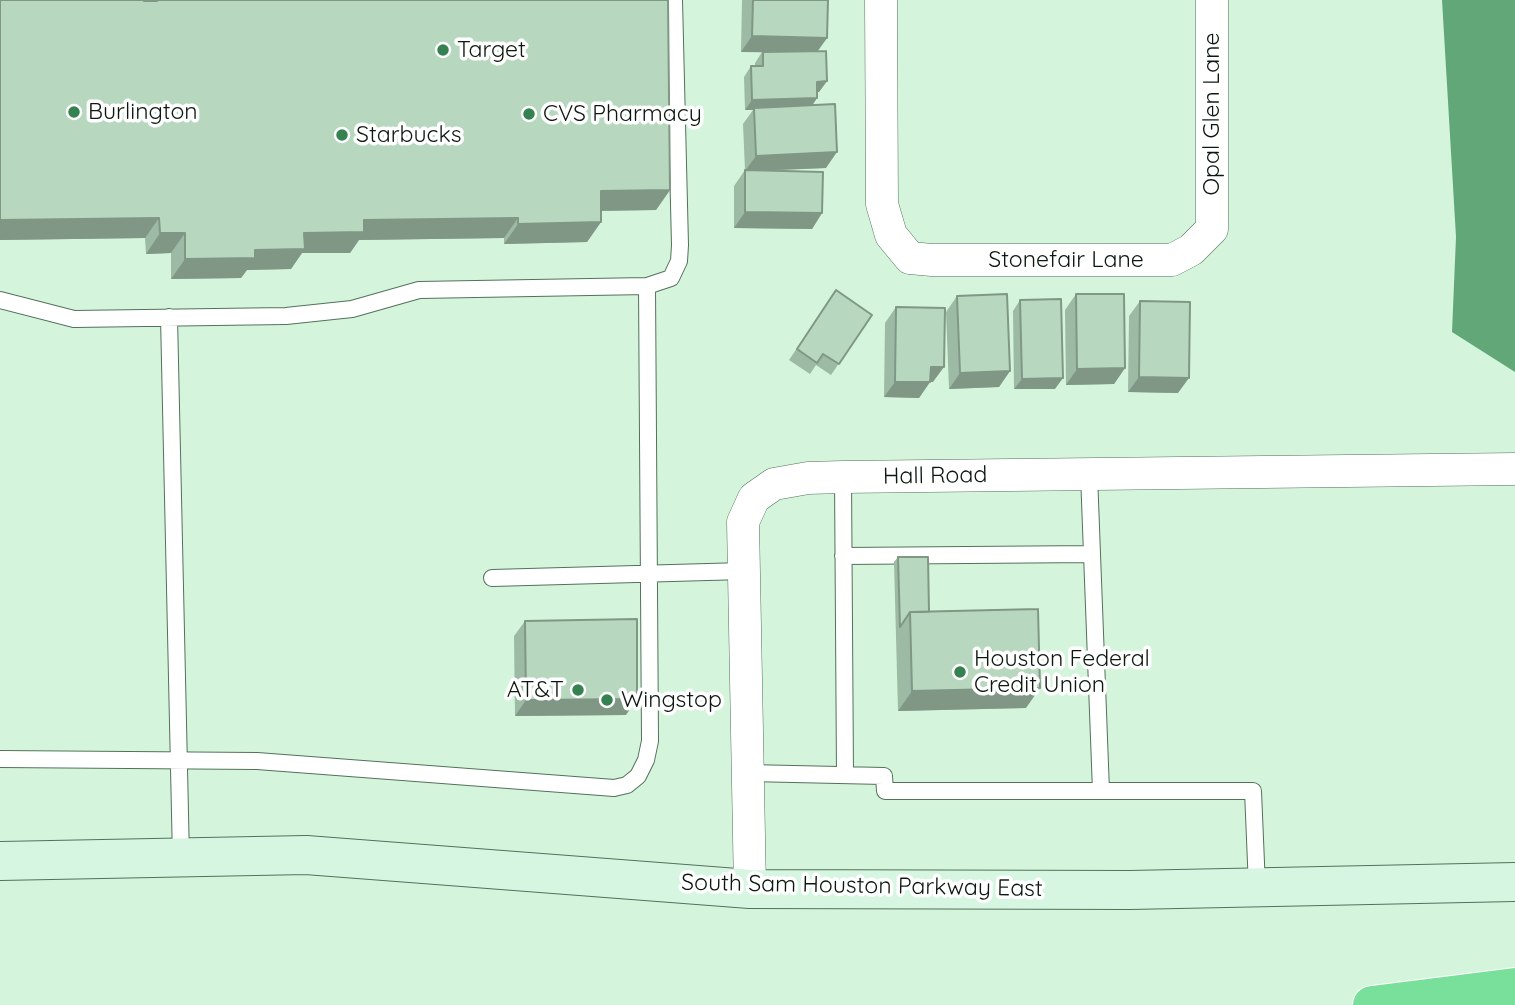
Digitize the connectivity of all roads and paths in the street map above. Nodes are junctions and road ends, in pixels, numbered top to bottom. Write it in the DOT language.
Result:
graph roads {
  1 [pos="674,0"];
  2 [pos="880,0"];
  3 [pos="1212,0"];
  4 [pos="1212,229"];
  5 [pos="647,286"];
  6 [pos="0,300"];
  7 [pos="169,317"];
  8 [pos="1515,469"];
  9 [pos="1089,474"];
  10 [pos="843,477"];
  11 [pos="1092,554"];
  12 [pos="843,556"];
  13 [pos="744,571"];
  14 [pos="649,574"];
  15 [pos="492,578"];
  16 [pos="0,759"];
  17 [pos="179,759"];
  18 [pos="748,773"];
  19 [pos="845,775"];
  20 [pos="1101,791"];
  21 [pos="181,858"];
  22 [pos="0,862"];
  23 [pos="1515,882"];
  24 [pos="1257,887"];
  25 [pos="750,889"];
  26 [pos="1515,987"];
  27 [pos="1372,1005"];
  1 -- 5 [label="lane"];
  2 -- 4 [label="street, Stonefair Lane"];
  3 -- 4 [label="street, Opal Glen Lane"];
  5 -- 7 [label="lane"];
  5 -- 14 [label="lane"];
  6 -- 7 [label="lane"];
  7 -- 17 [label="lane"];
  8 -- 9 [label="street, Hall Road"];
  9 -- 10 [label="street, Hall Road"];
  9 -- 11 [label="lane"];
  10 -- 12 [label="lane"];
  10 -- 13 [label="street, Hall Road"];
  11 -- 12 [label="lane"];
  11 -- 20 [label="lane"];
  12 -- 19 [label="lane"];
  13 -- 14 [label="lane"];
  13 -- 18 [label="street, Hall Road"];
  14 -- 15 [label="lane"];
  14 -- 17 [label="lane"];
  16 -- 17 [label="lane"];
  17 -- 21 [label="lane"];
  18 -- 19 [label="lane"];
  18 -- 25 [label="street, Hall Road"];
  19 -- 20 [label="lane"];
  20 -- 24 [label="lane"];
  21 -- 22 [label="main road, South Sam Houston Parkway East"];
  21 -- 25 [label="main road, South Sam Houston Parkway East"];
  23 -- 24 [label="main road, South Sam Houston Parkway East"];
  24 -- 25 [label="main road, South Sam Houston Parkway East"];
  26 -- 27 [label="highway"];
}
